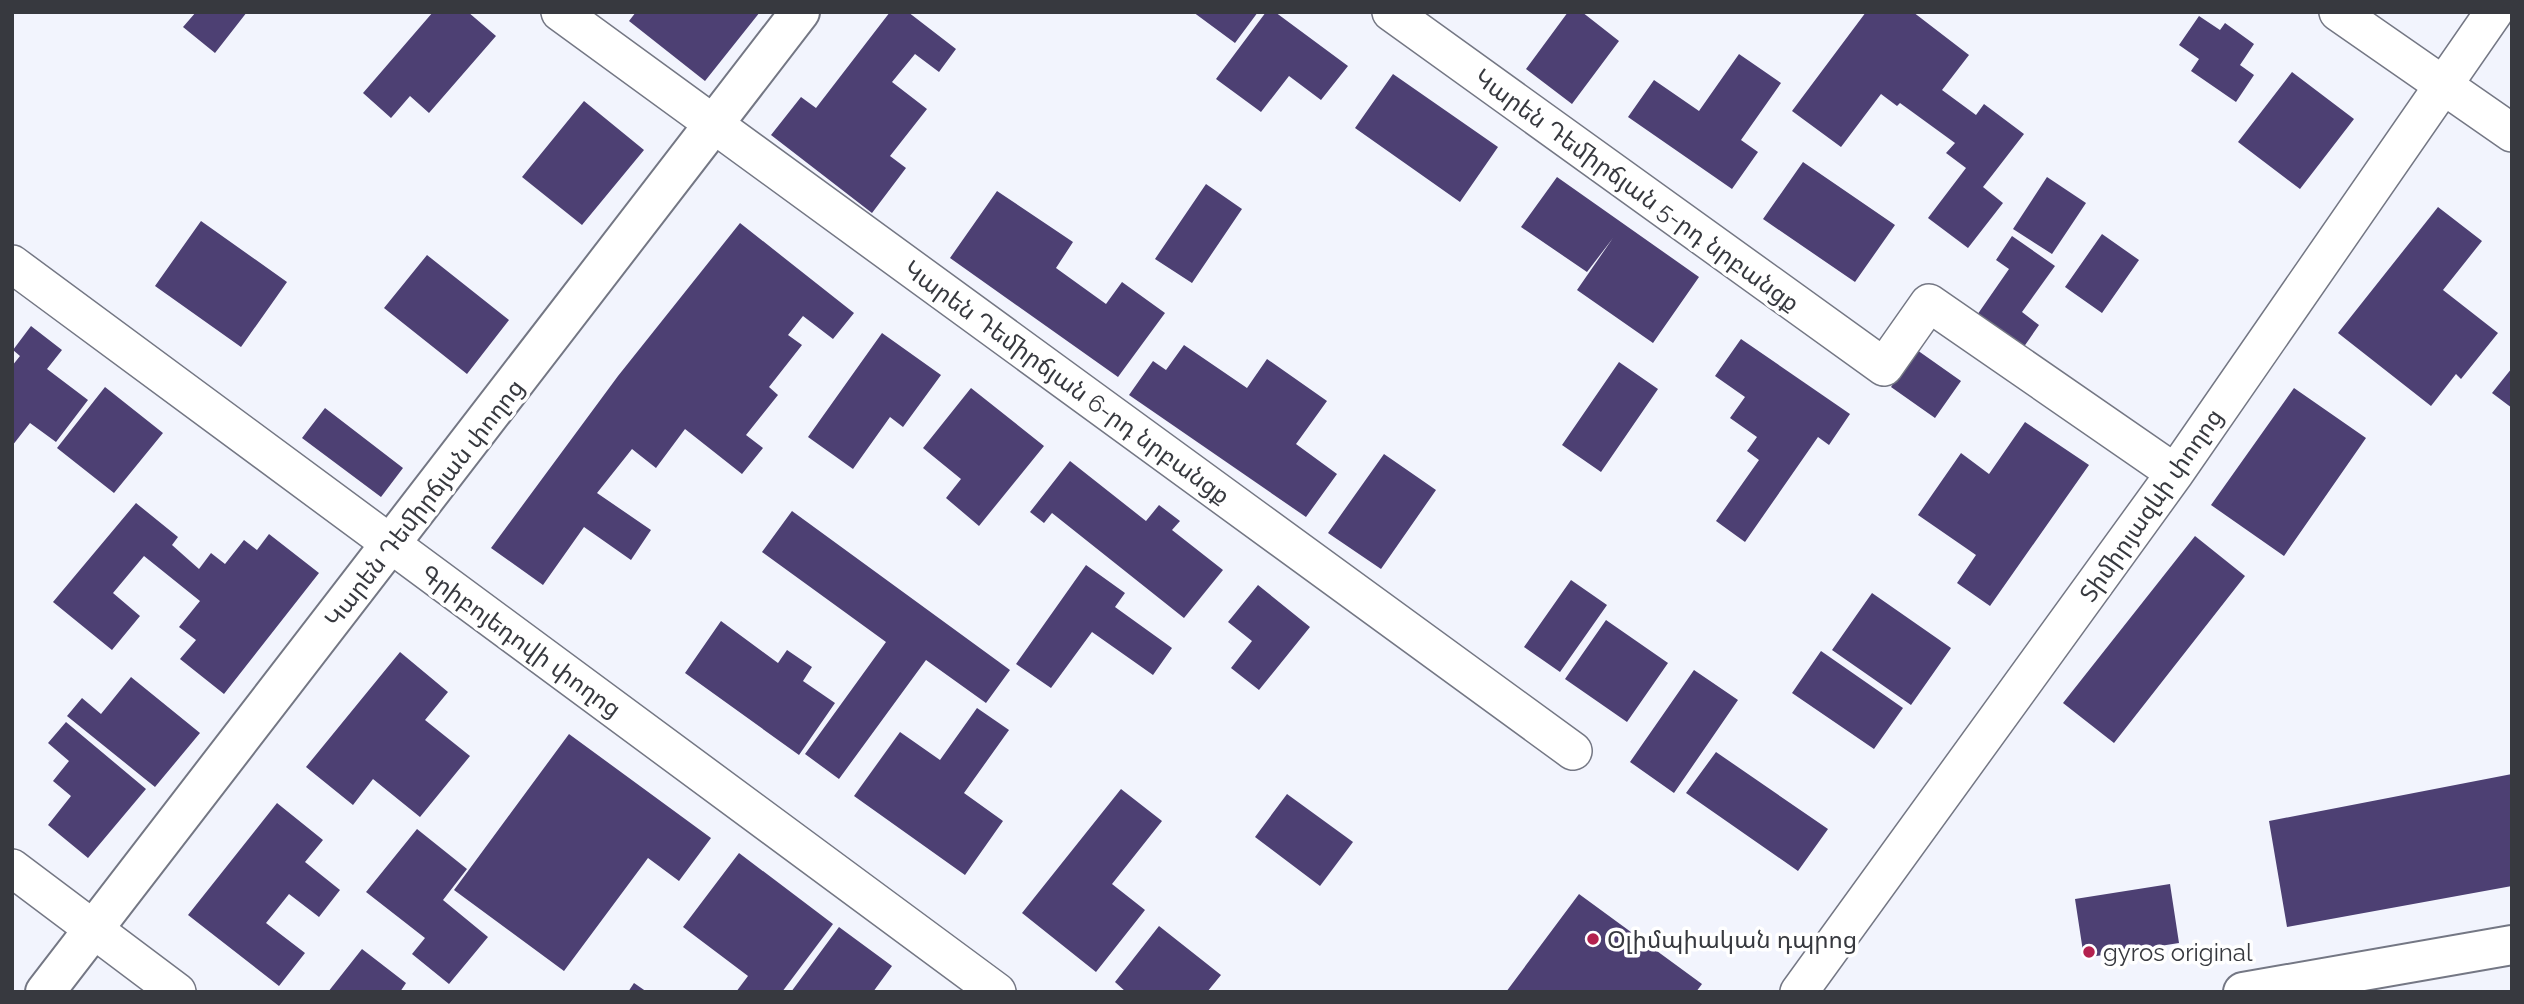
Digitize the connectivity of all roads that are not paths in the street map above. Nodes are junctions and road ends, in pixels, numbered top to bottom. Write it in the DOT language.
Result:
graph roads {
  1 [pos="560,12"];
  2 [pos="800,12"];
  3 [pos="1391,12"];
  4 [pos="2338,12"];
  5 [pos="2494,12"];
  6 [pos="2443,86"];
  7 [pos="715,125"];
  8 [pos="2512,133"];
  9 [pos="12,264"];
  10 [pos="2175,473"];
  11 [pos="392,545"];
  12 [pos="1573,751"];
  13 [pos="12,868"];
  14 [pos="94,930"];
  15 [pos="2512,944"];
  16 [pos="45,992"];
  17 [pos="177,992"];
  18 [pos="997,992"];
  19 [pos="1799,992"];
  20 [pos="2243,992"];
  1 -- 7 [label="street, Կարեն Դեմիրճյան 6-րդ նրբանցք"];
  2 -- 7 [label="street, Կարեն Դեմիրճյան փողոց"];
  3 -- 10 [label="street, Կարեն Դեմիրճյան 5-րդ նրբանցք"];
  4 -- 6 [label="street"];
  5 -- 6 [label="street, Տիմիրյազևի փողոց"];
  6 -- 8 [label="street"];
  6 -- 10 [label="street, Տիմիրյազևի փողոց"];
  7 -- 11 [label="street, Կարեն Դեմիրճյան փողոց"];
  7 -- 12 [label="street, Կարեն Դեմիրճյան 6-րդ նրբանցք"];
  9 -- 11 [label="street, Գրիբոյեդովի փողոց"];
  10 -- 19 [label="street, Տիմիրյազևի փողոց"];
  11 -- 14 [label="street, Կարեն Դեմիրճյան փողոց"];
  11 -- 18 [label="street, Գրիբոյեդովի փողոց"];
  13 -- 14 [label="street"];
  14 -- 16 [label="street, Կարեն Դեմիրճյան փողոց"];
  14 -- 17 [label="street"];
  15 -- 20 [label="street"];
}
